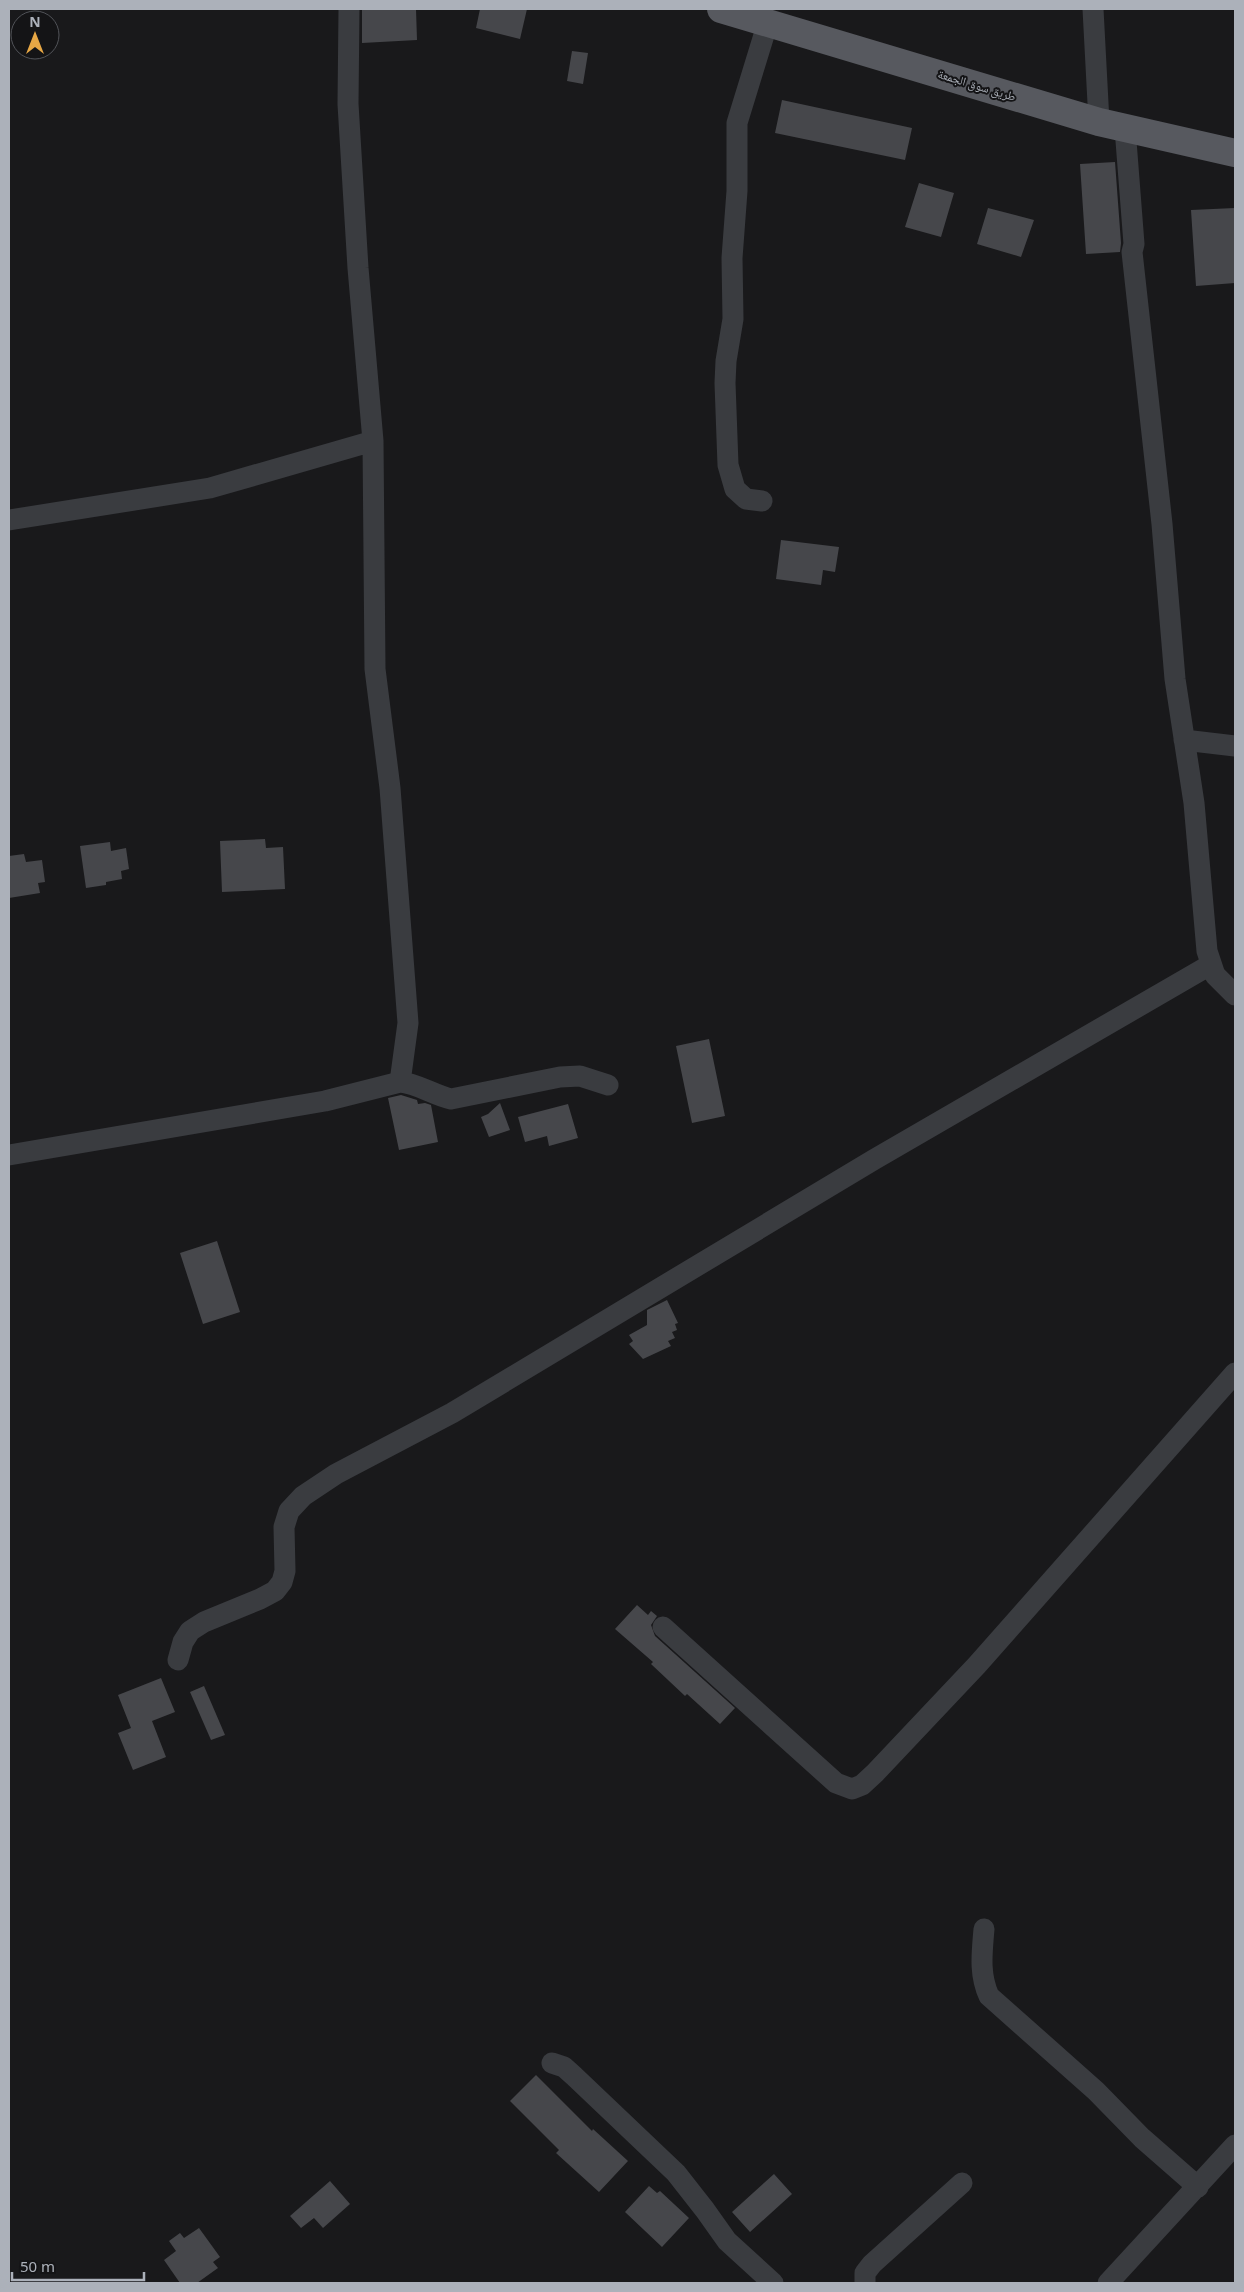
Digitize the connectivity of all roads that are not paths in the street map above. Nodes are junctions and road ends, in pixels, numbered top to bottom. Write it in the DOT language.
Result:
graph roads {
  1 [pos="349,9"];
  2 [pos="721,9"];
  3 [pos="1093,9"];
  4 [pos="768,22"];
  5 [pos="1112,125"];
  6 [pos="1235,153"];
  7 [pos="373,441"];
  8 [pos="762,501"];
  9 [pos="9,520"];
  10 [pos="1184,740"];
  11 [pos="1235,746"];
  12 [pos="1210,965"];
  13 [pos="1235,995"];
  14 [pos="400,1082"];
  15 [pos="608,1085"];
  16 [pos="9,1155"];
  17 [pos="1235,1373"];
  18 [pos="663,1627"];
  19 [pos="178,1660"];
  20 [pos="984,1929"];
  21 [pos="552,2063"];
  22 [pos="1235,2144"];
  23 [pos="962,2183"];
  24 [pos="1198,2186"];
  25 [pos="773,2283"];
  26 [pos="865,2283"];
  27 [pos="1108,2283"];
  1 -- 7 [label="street"];
  2 -- 4 [label="main road, طريق سوق الجمعة"];
  3 -- 5 [label="street"];
  4 -- 5 [label="main road, طريق سوق الجمعة"];
  4 -- 8 [label="street"];
  5 -- 6 [label="main road, طريق سوق الجمعة"];
  5 -- 10 [label="street"];
  7 -- 9 [label="street"];
  7 -- 14 [label="street"];
  10 -- 11 [label="street"];
  10 -- 12 [label="street"];
  12 -- 13 [label="street"];
  12 -- 19 [label="street"];
  14 -- 15 [label="street"];
  14 -- 16 [label="street"];
  17 -- 18 [label="street"];
  20 -- 24 [label="street"];
  21 -- 25 [label="street"];
  22 -- 24 [label="street"];
  23 -- 26 [label="street"];
  24 -- 27 [label="street"];
}
